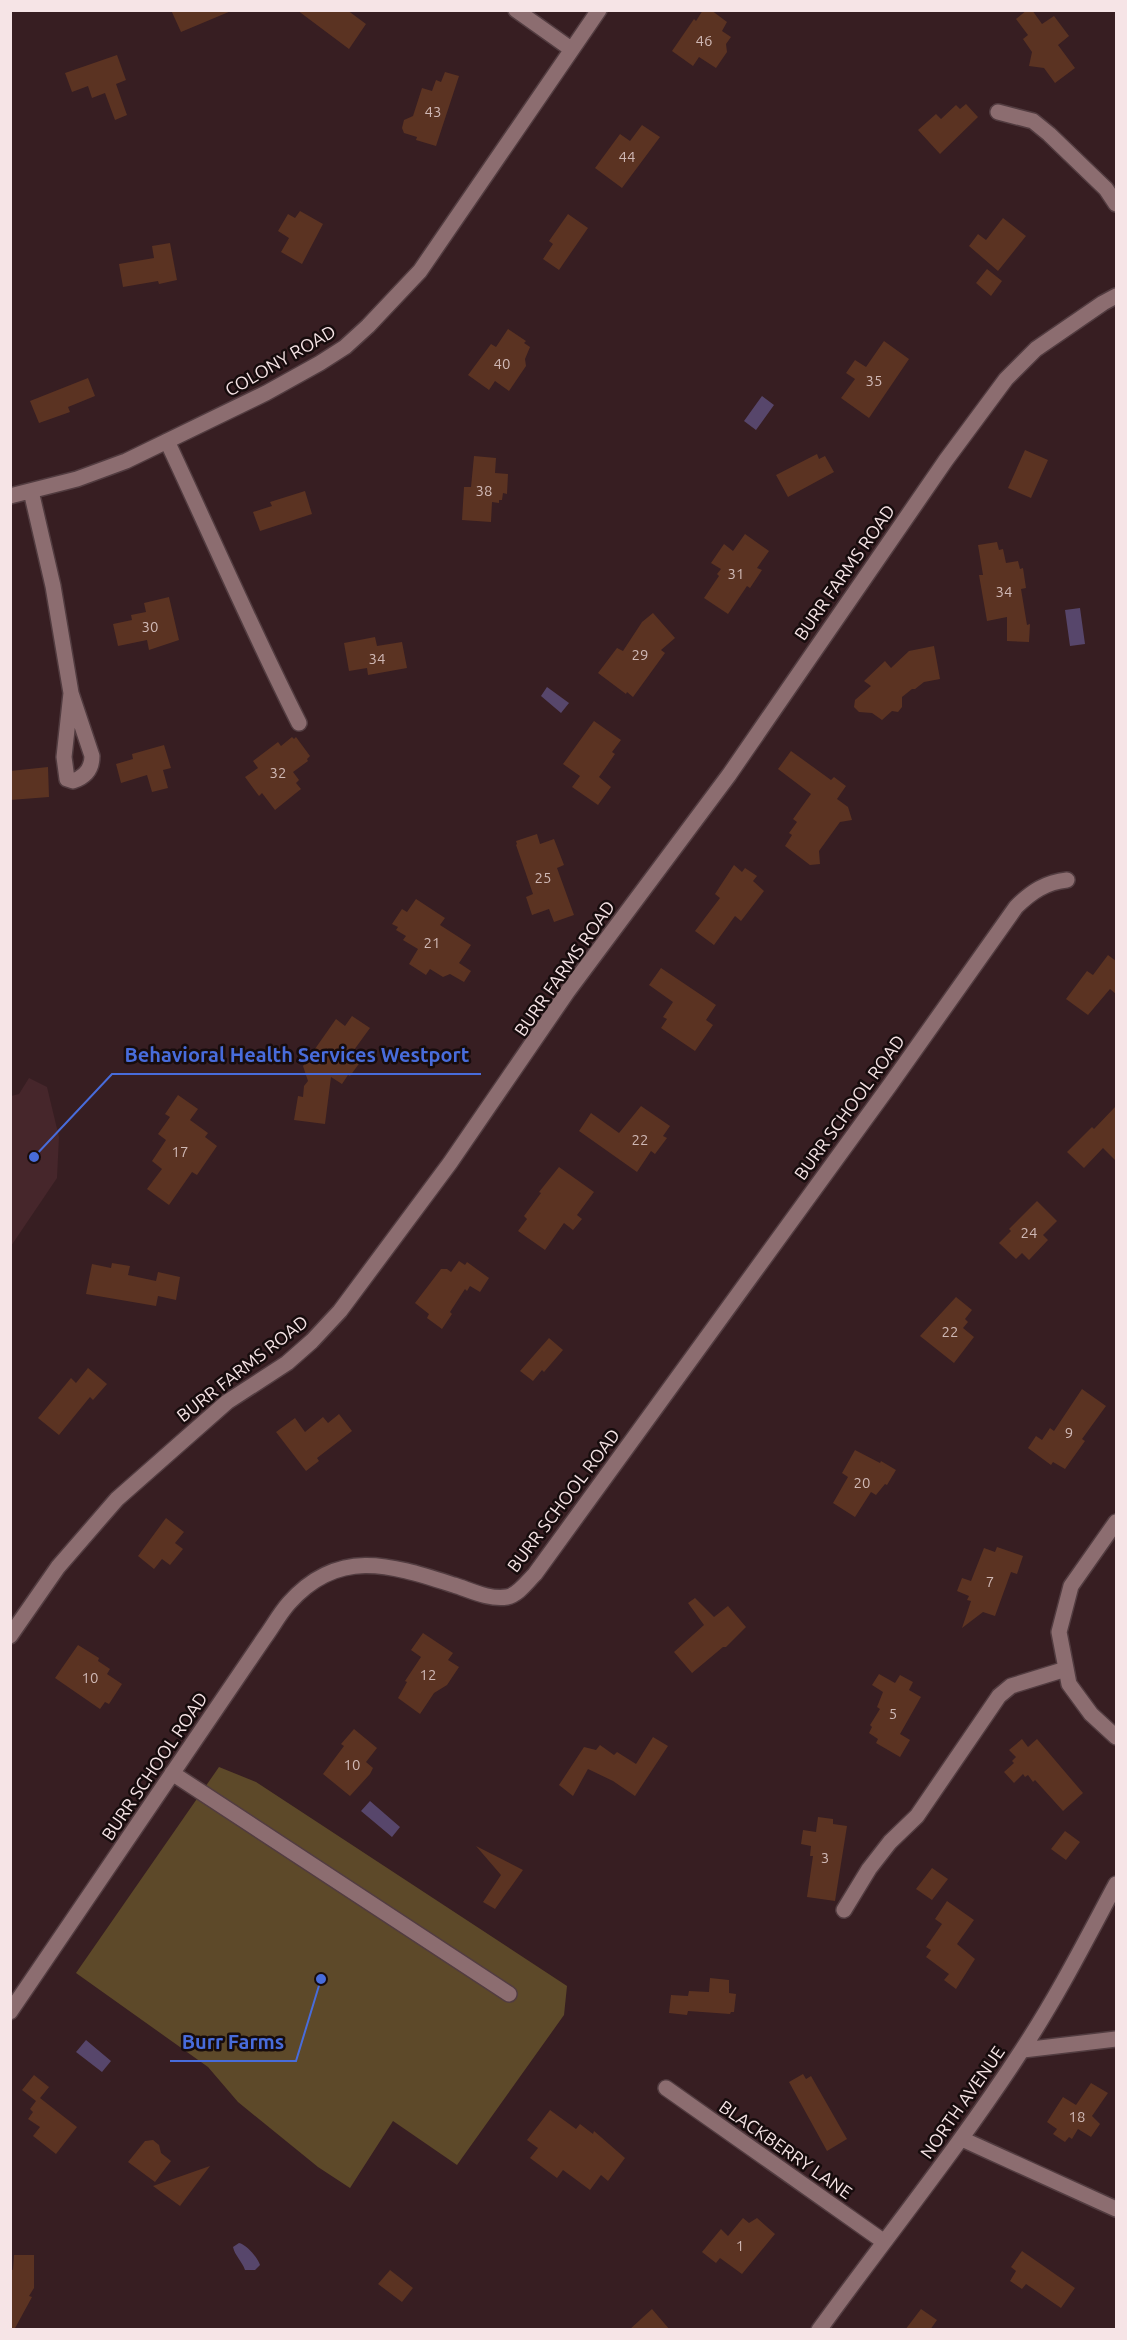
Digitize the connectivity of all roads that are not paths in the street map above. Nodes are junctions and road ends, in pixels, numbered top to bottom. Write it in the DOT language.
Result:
graph roads {
  1 [pos="516,10"];
  2 [pos="598,10"];
  3 [pos="571,49"];
  4 [pos="998,112"];
  5 [pos="1116,204"];
  6 [pos="1116,296"];
  7 [pos="167,441"];
  8 [pos="31,491"];
  9 [pos="10,496"];
  10 [pos="71,693"];
  11 [pos="299,723"];
  12 [pos="1067,880"];
  13 [pos="1116,1522"];
  14 [pos="10,1636"];
  15 [pos="1066,1669"];
  16 [pos="1116,1737"];
  17 [pos="172,1773"];
  18 [pos="1116,1884"];
  19 [pos="844,1910"];
  20 [pos="509,1994"];
  21 [pos="10,2012"];
  22 [pos="1116,2039"];
  23 [pos="1023,2050"];
  24 [pos="666,2088"];
  25 [pos="963,2139"];
  26 [pos="1116,2209"];
  27 [pos="883,2241"];
  28 [pos="819,2330"];
  1 -- 3 [label="street"];
  2 -- 3 [label="street, COLONY ROAD"];
  3 -- 7 [label="street, COLONY ROAD"];
  4 -- 5 [label="street"];
  6 -- 14 [label="street, BURR FARMS ROAD"];
  7 -- 8 [label="street, COLONY ROAD"];
  7 -- 11 [label="street"];
  8 -- 9 [label="street, COLONY ROAD"];
  8 -- 10 [label="street"];
  10 -- 10 [label="street"];
  12 -- 17 [label="street, BURR SCHOOL ROAD"];
  13 -- 15 [label="street"];
  15 -- 16 [label="street"];
  15 -- 19 [label="street"];
  17 -- 20 [label="street"];
  17 -- 21 [label="street, BURR SCHOOL ROAD"];
  18 -- 23 [label="street, NORTH AVENUE"];
  22 -- 23 [label="street"];
  23 -- 25 [label="street, NORTH AVENUE"];
  24 -- 27 [label="street, BLACKBERRY LANE"];
  25 -- 26 [label="street"];
  25 -- 27 [label="street, NORTH AVENUE"];
  27 -- 28 [label="street, NORTH AVENUE"];
}
